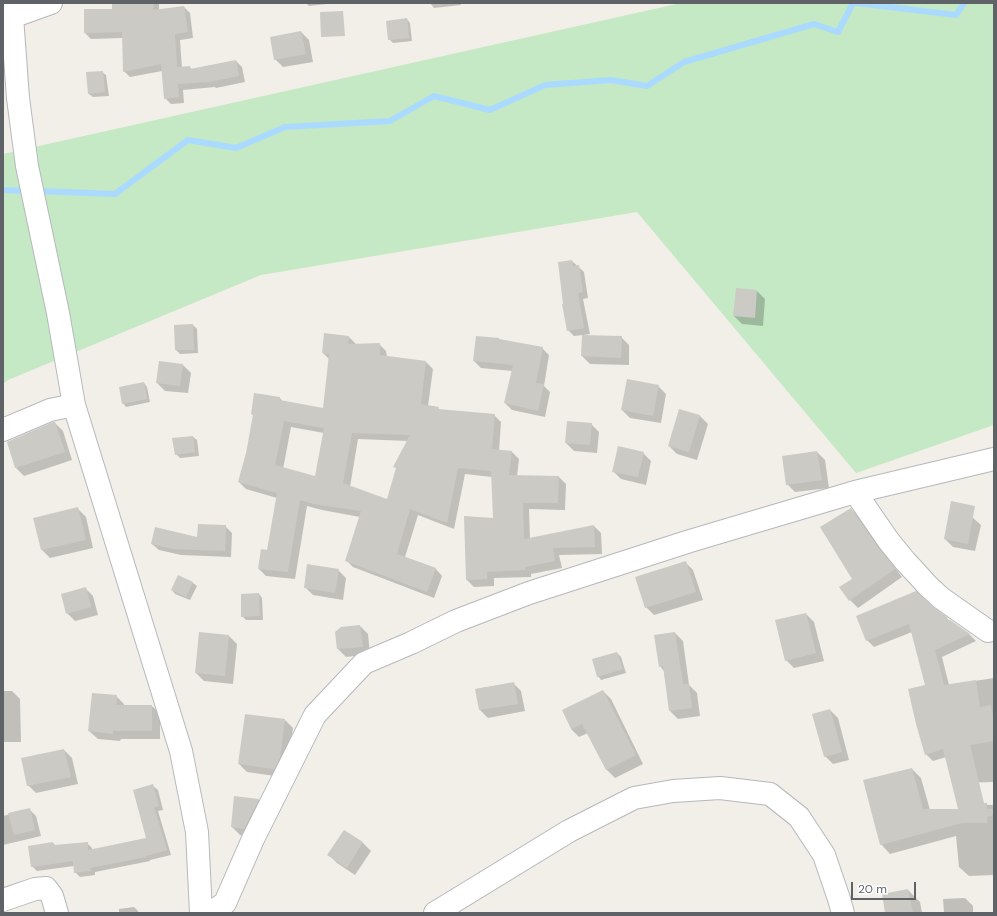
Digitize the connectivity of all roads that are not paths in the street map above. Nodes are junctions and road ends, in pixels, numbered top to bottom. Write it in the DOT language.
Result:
graph roads {
  1 [pos="51,3"];
  2 [pos="12,10"];
  3 [pos="74,405"];
  4 [pos="3,430"];
  5 [pos="994,459"];
  6 [pos="855,492"];
  7 [pos="988,631"];
  8 [pos="4,893"];
  9 [pos="222,910"];
  10 [pos="57,913"];
  11 [pos="201,913"];
  12 [pos="435,913"];
  13 [pos="843,913"];
  1 -- 2 [label="street"];
  2 -- 3 [label="street"];
  3 -- 4 [label="street"];
  3 -- 11 [label="street"];
  5 -- 6 [label="street"];
  6 -- 7 [label="street"];
  6 -- 9 [label="street"];
  8 -- 10 [label="street"];
  12 -- 13 [label="street"];
}
